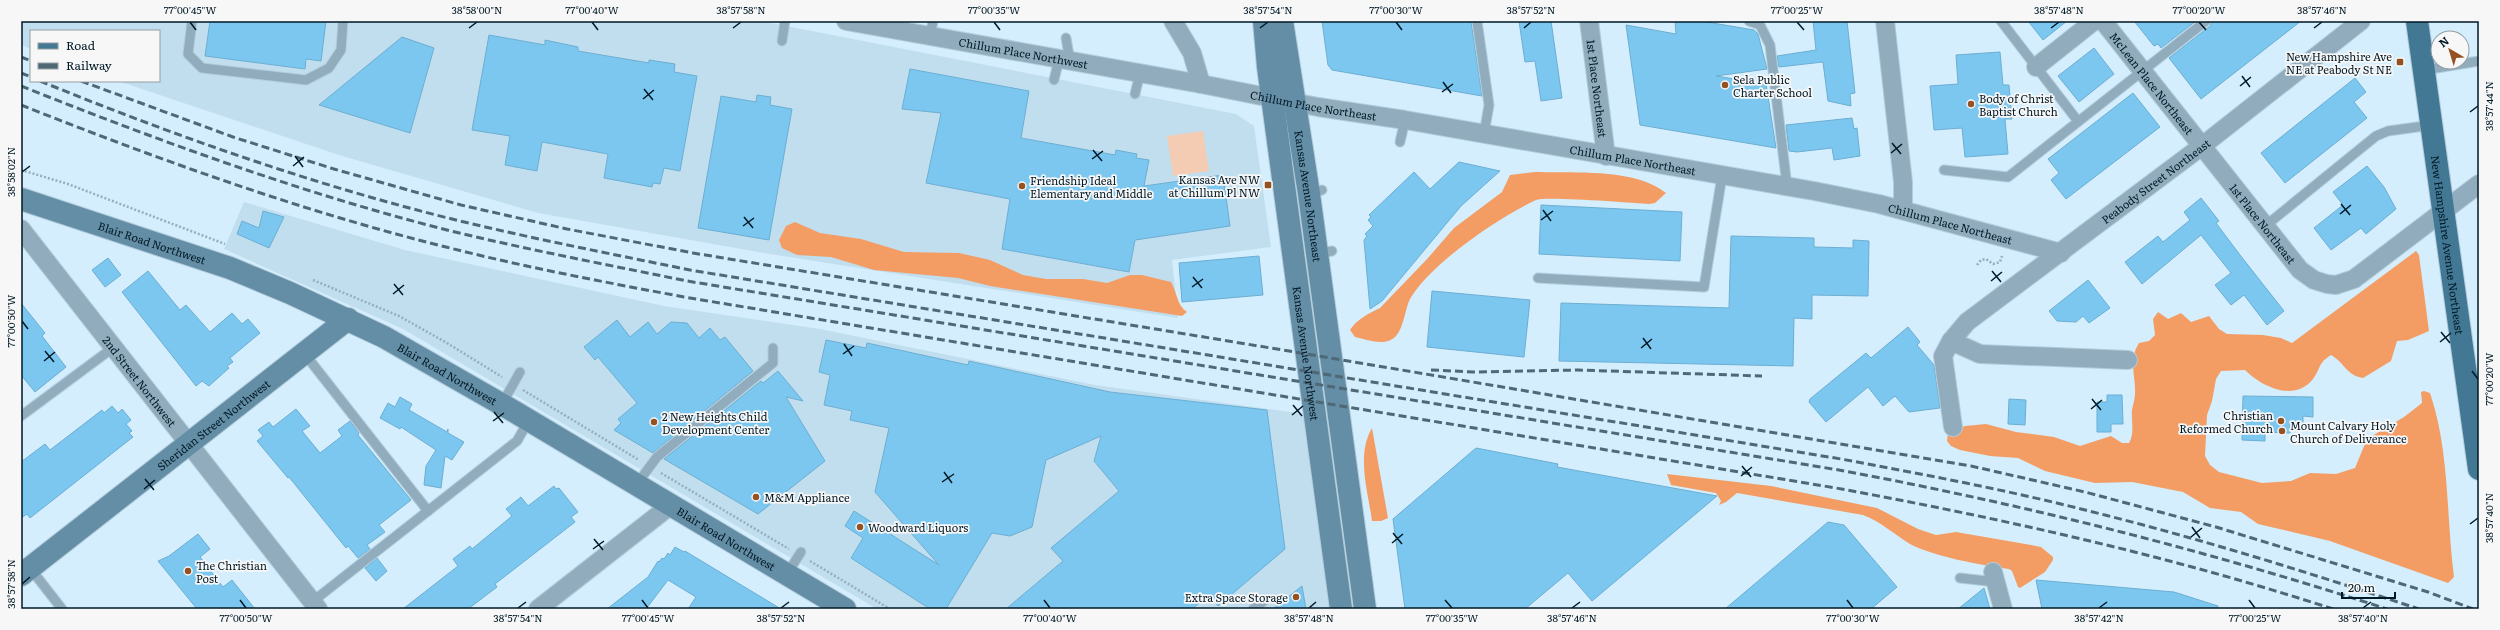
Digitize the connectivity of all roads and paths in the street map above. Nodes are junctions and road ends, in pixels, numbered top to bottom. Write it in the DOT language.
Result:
graph roads {
  1 [pos="192,21"];
  2 [pos="343,21"];
  3 [pos="785,21"];
  4 [pos="846,21"];
  5 [pos="1173,21"];
  6 [pos="1264,21"];
  7 [pos="1282,21"];
  8 [pos="1477,21"];
  9 [pos="1589,21"];
  10 [pos="1749,21"];
  11 [pos="1885,21"];
  12 [pos="2000,21"];
  13 [pos="2094,21"];
  14 [pos="2103,21"];
  15 [pos="2206,21"];
  16 [pos="2361,21"];
  17 [pos="2417,21"];
  18 [pos="931,29"];
  19 [pos="1066,38"];
  20 [pos="782,41"];
  21 [pos="1064,60"];
  22 [pos="2479,61"];
  23 [pos="2036,67"];
  24 [pos="2143,70"];
  25 [pos="2424,70"];
  26 [pos="1140,73"];
  27 [pos="1054,80"];
  28 [pos="1201,84"];
  29 [pos="1135,94"];
  30 [pos="1272,97"];
  31 [pos="1295,103"];
  32 [pos="1405,120"];
  33 [pos="2077,120"];
  34 [pos="2432,125"];
  35 [pos="1484,134"];
  36 [pos="1400,142"];
  37 [pos="2202,146"];
  38 [pos="1606,156"];
  39 [pos="1944,170"];
  40 [pos="1722,176"];
  41 [pos="2479,184"];
  42 [pos="1787,186"];
  43 [pos="21,199"];
  44 [pos="1903,210"];
  45 [pos="2443,211"];
  46 [pos="2264,227"];
  47 [pos="21,229"];
  48 [pos="2060,253"];
  49 [pos="2002,255"];
  50 [pos="1977,265"];
  51 [pos="1538,278"];
  52 [pos="348,319"];
  53 [pos="1951,341"];
  54 [pos="114,347"];
  55 [pos="773,348"];
  56 [pos="304,353"];
  57 [pos="2128,360"];
  58 [pos="2472,366"];
  59 [pos="520,372"];
  60 [pos="502,377"];
  61 [pos="513,384"];
  62 [pos="502,404"];
  63 [pos="21,416"];
  64 [pos="529,420"];
  65 [pos="1954,427"];
  66 [pos="189,444"];
  67 [pos="2479,462"];
  68 [pos="649,466"];
  69 [pos="636,485"];
  70 [pos="671,505"];
  71 [pos="428,511"];
  72 [pos="800,553"];
  73 [pos="25,571"];
  74 [pos="787,574"];
  75 [pos="1994,577"];
  76 [pos="1960,578"];
  77 [pos="1264,601"];
  78 [pos="315,605"];
  79 [pos="832,606"];
  80 [pos="62,609"];
  81 [pos="538,609"];
  82 [pos="890,609"];
  83 [pos="1253,609"];
  84 [pos="1340,609"];
  85 [pos="1365,609"];
  86 [pos="2003,609"];
  1 -- 2 [label="lane"];
  3 -- 20 [label="lane"];
  4 -- 18 [label="street, Chillum Place Northwest"];
  5 -- 28 [label="street"];
  6 -- 30 [label="street"];
  7 -- 31 [label="street, Kansas Avenue Northeast"];
  8 -- 35 [label="lane"];
  9 -- 38 [label="street, 1st Place Northeast"];
  10 -- 42 [label="lane"];
  11 -- 44 [label="street"];
  12 -- 23 [label="lane"];
  13 -- 23 [label="street"];
  14 -- 24 [label="street, McLean Place Northeast"];
  15 -- 24 [label="lane"];
  16 -- 37 [label="street, Peabody Street Northeast"];
  17 -- 25 [label="main road, New Hampshire Avenue Northeast"];
  18 -- 21 [label="street, Chillum Place Northwest"];
  19 -- 21 [label="lane"];
  21 -- 26 [label="street, Chillum Place Northwest"];
  21 -- 27 [label="lane"];
  22 -- 25 [label="lane"];
  23 -- 33 [label="lane"];
  24 -- 33 [label="lane"];
  24 -- 37 [label="street, McLean Place Northeast"];
  25 -- 34 [label="main road, New Hampshire Avenue Northeast"];
  26 -- 28 [label="street, Chillum Place Northwest"];
  26 -- 29 [label="lane"];
  28 -- 30 [label="street, Chillum Place Northeast"];
  30 -- 31 [label="street, Chillum Place Northeast"];
  30 -- 84 [label="street, Kansas Avenue Northwest"];
  31 -- 32 [label="street, Chillum Place Northeast"];
  31 -- 85 [label="street, Kansas Avenue Northeast"];
  32 -- 35 [label="street, Chillum Place Northeast"];
  32 -- 36 [label="lane"];
  33 -- 39 [label="lane"];
  34 -- 45 [label="main road, New Hampshire Avenue Northeast"];
  34 -- 46 [label="lane"];
  35 -- 38 [label="street, Chillum Place Northeast"];
  37 -- 46 [label="street, 1st Place Northeast"];
  37 -- 48 [label="street, Peabody Street Northeast"];
  38 -- 40 [label="street, Chillum Place Northeast"];
  40 -- 42 [label="street, Chillum Place Northeast"];
  40 -- 51 [label="lane"];
  41 -- 45 [label="street"];
  42 -- 44 [label="street, Chillum Place Northeast"];
  43 -- 52 [label="street, Blair Road Northwest"];
  44 -- 48 [label="street, Chillum Place Northeast"];
  45 -- 46 [label="street, 1st Place Northeast"];
  45 -- 58 [label="main road, New Hampshire Avenue Northeast"];
  47 -- 54 [label="street, 2nd Street Northwest"];
  48 -- 53 [label="street, Peabody Street Northeast"];
  49 -- 50 [label="path"];
  52 -- 56 [label="street, Sheridan Street Northwest"];
  52 -- 62 [label="street, Blair Road Northwest"];
  53 -- 57 [label="street"];
  53 -- 65 [label="street, Peabody Street Northeast"];
  54 -- 63 [label="lane"];
  54 -- 66 [label="street, 2nd Street Northwest"];
  55 -- 68 [label="lane"];
  56 -- 66 [label="street, Sheridan Street Northwest"];
  56 -- 71 [label="lane"];
  58 -- 67 [label="main road, New Hampshire Avenue Northeast"];
  59 -- 61 [label="lane"];
  60 -- 61 [label="path"];
  61 -- 62 [label="lane"];
  61 -- 68 [label="path"];
  62 -- 64 [label="street, Blair Road Northwest"];
  64 -- 69 [label="street, Blair Road Northwest"];
  64 -- 71 [label="lane"];
  66 -- 73 [label="street, Sheridan Street Northwest"];
  66 -- 78 [label="street, 2nd Street Northwest"];
  68 -- 69 [label="lane"];
  68 -- 72 [label="path"];
  69 -- 70 [label="street, Blair Road Northwest"];
  70 -- 74 [label="street, Blair Road Northwest"];
  70 -- 81 [label="street"];
  71 -- 78 [label="lane"];
  72 -- 74 [label="lane"];
  72 -- 82 [label="path"];
  73 -- 80 [label="lane"];
  74 -- 79 [label="street, Blair Road Northwest"];
  75 -- 76 [label="lane"];
  75 -- 86 [label="street"];
  77 -- 83 [label="lane"];
}
